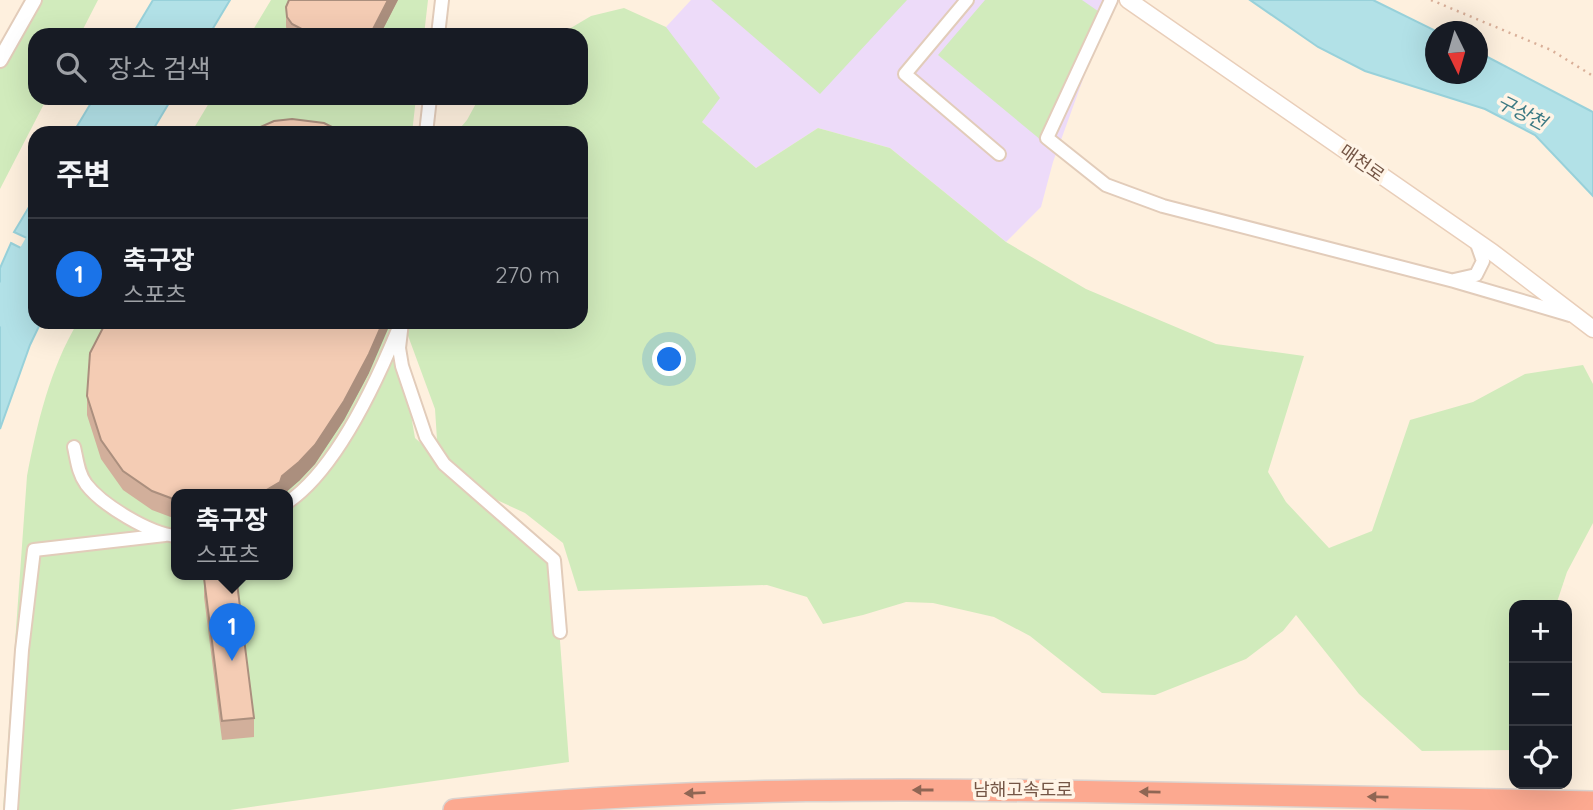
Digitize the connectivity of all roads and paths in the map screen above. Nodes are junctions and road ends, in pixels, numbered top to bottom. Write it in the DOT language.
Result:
graph roads {
  1 [pos="34,0"];
  2 [pos="442,0"];
  3 [pos="967,0"];
  4 [pos="1111,0"];
  5 [pos="1128,0"];
  6 [pos="1431,0"];
  7 [pos="439,28"];
  8 [pos="0,60"];
  9 [pos="1593,76"];
  10 [pos="429,105"];
  11 [pos="427,126"];
  12 [pos="999,154"];
  13 [pos="1476,241"];
  14 [pos="1454,281"];
  15 [pos="1581,318"];
  16 [pos="398,329"];
  17 [pos="400,329"];
  18 [pos="1593,329"];
  19 [pos="74,447"];
  20 [pos="293,498"];
  21 [pos="171,535"];
  22 [pos="560,632"];
  23 [pos="1593,802"];
  24 [pos="11,810"];
  25 [pos="454,810"];
  1 -- 8 [label="street"];
  2 -- 7 [label="street"];
  3 -- 12 [label="street"];
  4 -- 14 [label="street"];
  5 -- 13 [label="main road, 매천로"];
  6 -- 9 [label="path"];
  10 -- 11 [label="street"];
  13 -- 14 [label="street"];
  13 -- 15 [label="main road, 매천로"];
  14 -- 15 [label="street"];
  15 -- 18 [label="main road, 매천로"];
  16 -- 20 [label="street"];
  17 -- 22 [label="street"];
  19 -- 21 [label="street"];
  21 -- 24 [label="street"];
  23 -- 25 [label="highway, 남해고속도로, one-way"];
}
